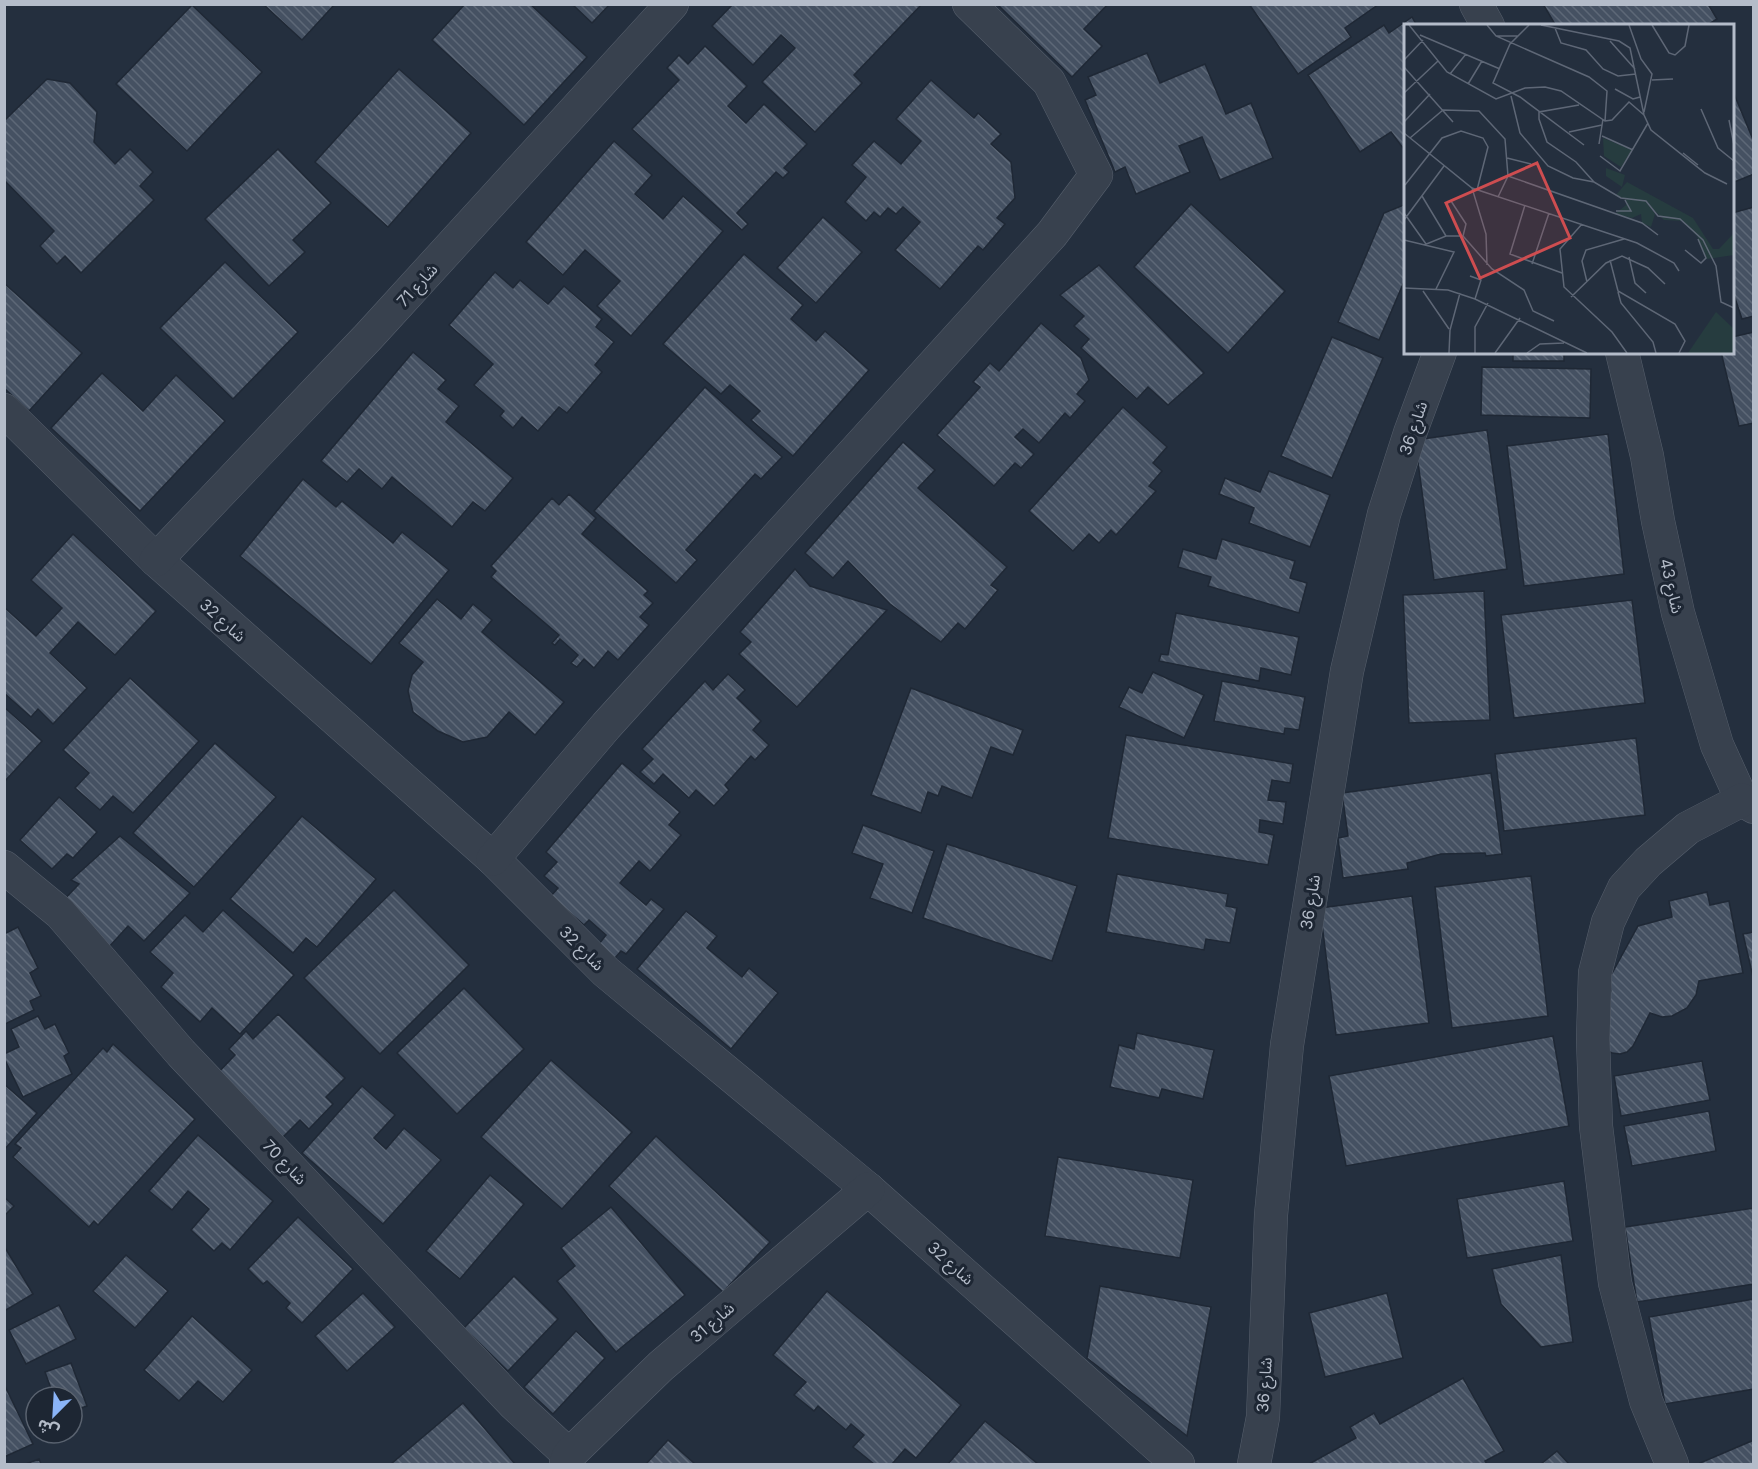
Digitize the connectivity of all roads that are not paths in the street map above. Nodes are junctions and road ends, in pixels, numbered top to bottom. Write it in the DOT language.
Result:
graph roads {
  1 [pos="672,4"];
  2 [pos="969,4"];
  3 [pos="1476,4"];
  4 [pos="1487,24"];
  5 [pos="1439,354"];
  6 [pos="1622,354"];
  7 [pos="4,410"];
  8 [pos="156,560"];
  9 [pos="1748,804"];
  10 [pos="492,859"];
  11 [pos="4,867"];
  12 [pos="868,1189"];
  13 [pos="568,1460"];
  14 [pos="1164,1460"];
  15 [pos="1254,1464"];
  16 [pos="1672,1464"];
  1 -- 8 [label="street, شارع 71"];
  2 -- 10 [label="street"];
  3 -- 4 [label="street"];
  5 -- 15 [label="street, شارع 36"];
  6 -- 9 [label="street, شارع 43"];
  7 -- 8 [label="street, شارع 32"];
  8 -- 10 [label="street, شارع 32"];
  9 -- 16 [label="street"];
  10 -- 12 [label="street, شارع 32"];
  11 -- 13 [label="street, شارع 70"];
  12 -- 13 [label="street, شارع 31"];
  12 -- 14 [label="street, شارع 32"];
}
